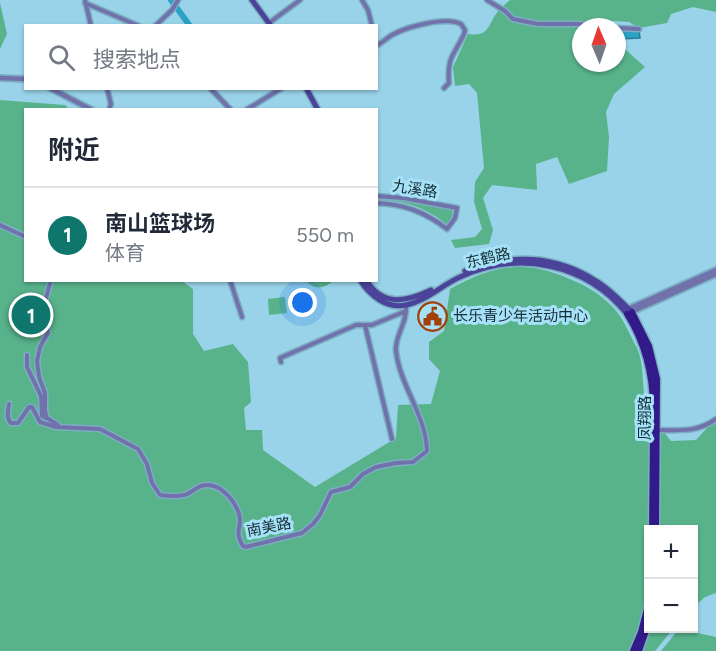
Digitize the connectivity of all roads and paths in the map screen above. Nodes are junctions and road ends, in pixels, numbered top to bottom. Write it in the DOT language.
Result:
graph roads {
  1 [pos="252,0"];
  2 [pos="300,0"];
  3 [pos="362,0"];
  4 [pos="487,0"];
  5 [pos="178,1"];
  6 [pos="85,2"];
  7 [pos="90,24"];
  8 [pos="134,24"];
  9 [pos="157,24"];
  10 [pos="270,24"];
  11 [pos="372,24"];
  12 [pos="572,24"];
  13 [pos="626,28"];
  14 [pos="639,29"];
  15 [pos="378,44"];
  16 [pos="0,78"];
  17 [pos="24,80"];
  18 [pos="444,88"];
  19 [pos="54,90"];
  20 [pos="108,90"];
  21 [pos="212,90"];
  22 [pos="279,90"];
  23 [pos="307,90"];
  24 [pos="88,108"];
  25 [pos="110,108"];
  26 [pos="229,108"];
  27 [pos="249,108"];
  28 [pos="317,108"];
  29 [pos="378,196"];
  30 [pos="378,202"];
  31 [pos="0,225"];
  32 [pos="24,236"];
  33 [pos="715,273"];
  34 [pos="50,282"];
  35 [pos="231,282"];
  36 [pos="361,282"];
  37 [pos="368,282"];
  38 [pos="406,308"];
  39 [pos="628,311"];
  40 [pos="242,317"];
  41 [pos="365,325"];
  42 [pos="27,355"];
  43 [pos="281,362"];
  44 [pos="9,404"];
  45 [pos="47,418"];
  46 [pos="716,419"];
  47 [pos="62,427"];
  48 [pos="657,430"];
  49 [pos="392,439"];
  50 [pos="652,525"];
  51 [pos="656,525"];
  52 [pos="644,623"];
  53 [pos="645,633"];
  54 [pos="633,651"];
  55 [pos="639,651"];
  1 -- 10 [label="main road"];
  2 -- 10 [label="street"];
  3 -- 11 [label="street"];
  4 -- 12 [label="street"];
  5 -- 9 [label="street"];
  6 -- 7 [label="street"];
  6 -- 8 [label="street"];
  13 -- 14 [label="street"];
  15 -- 18 [label="street"];
  16 -- 17 [label="street"];
  19 -- 24 [label="street"];
  20 -- 25 [label="street"];
  21 -- 26 [label="street"];
  22 -- 27 [label="street"];
  23 -- 28 [label="main road"];
  29 -- 30 [label="street, 九溪路"];
  31 -- 32 [label="street"];
  33 -- 39 [label="street"];
  34 -- 45 [label="street"];
  35 -- 40 [label="street"];
  36 -- 38 [label="main road"];
  37 -- 39 [label="main road, 东鹤路"];
  38 -- 39 [label="main road, 东鹤路"];
  38 -- 41 [label="street"];
  38 -- 47 [label="street, 南美路"];
  39 -- 48 [label="main road, 凤翔路"];
  39 -- 50 [label="main road, 凤翔路"];
  41 -- 43 [label="street"];
  41 -- 49 [label="street"];
  42 -- 45 [label="street"];
  44 -- 47 [label="street, 南美路"];
  45 -- 47 [label="street"];
  46 -- 48 [label="street"];
  48 -- 51 [label="main road, 凤翔路"];
  52 -- 54 [label="main road"];
  53 -- 55 [label="main road"];
}
